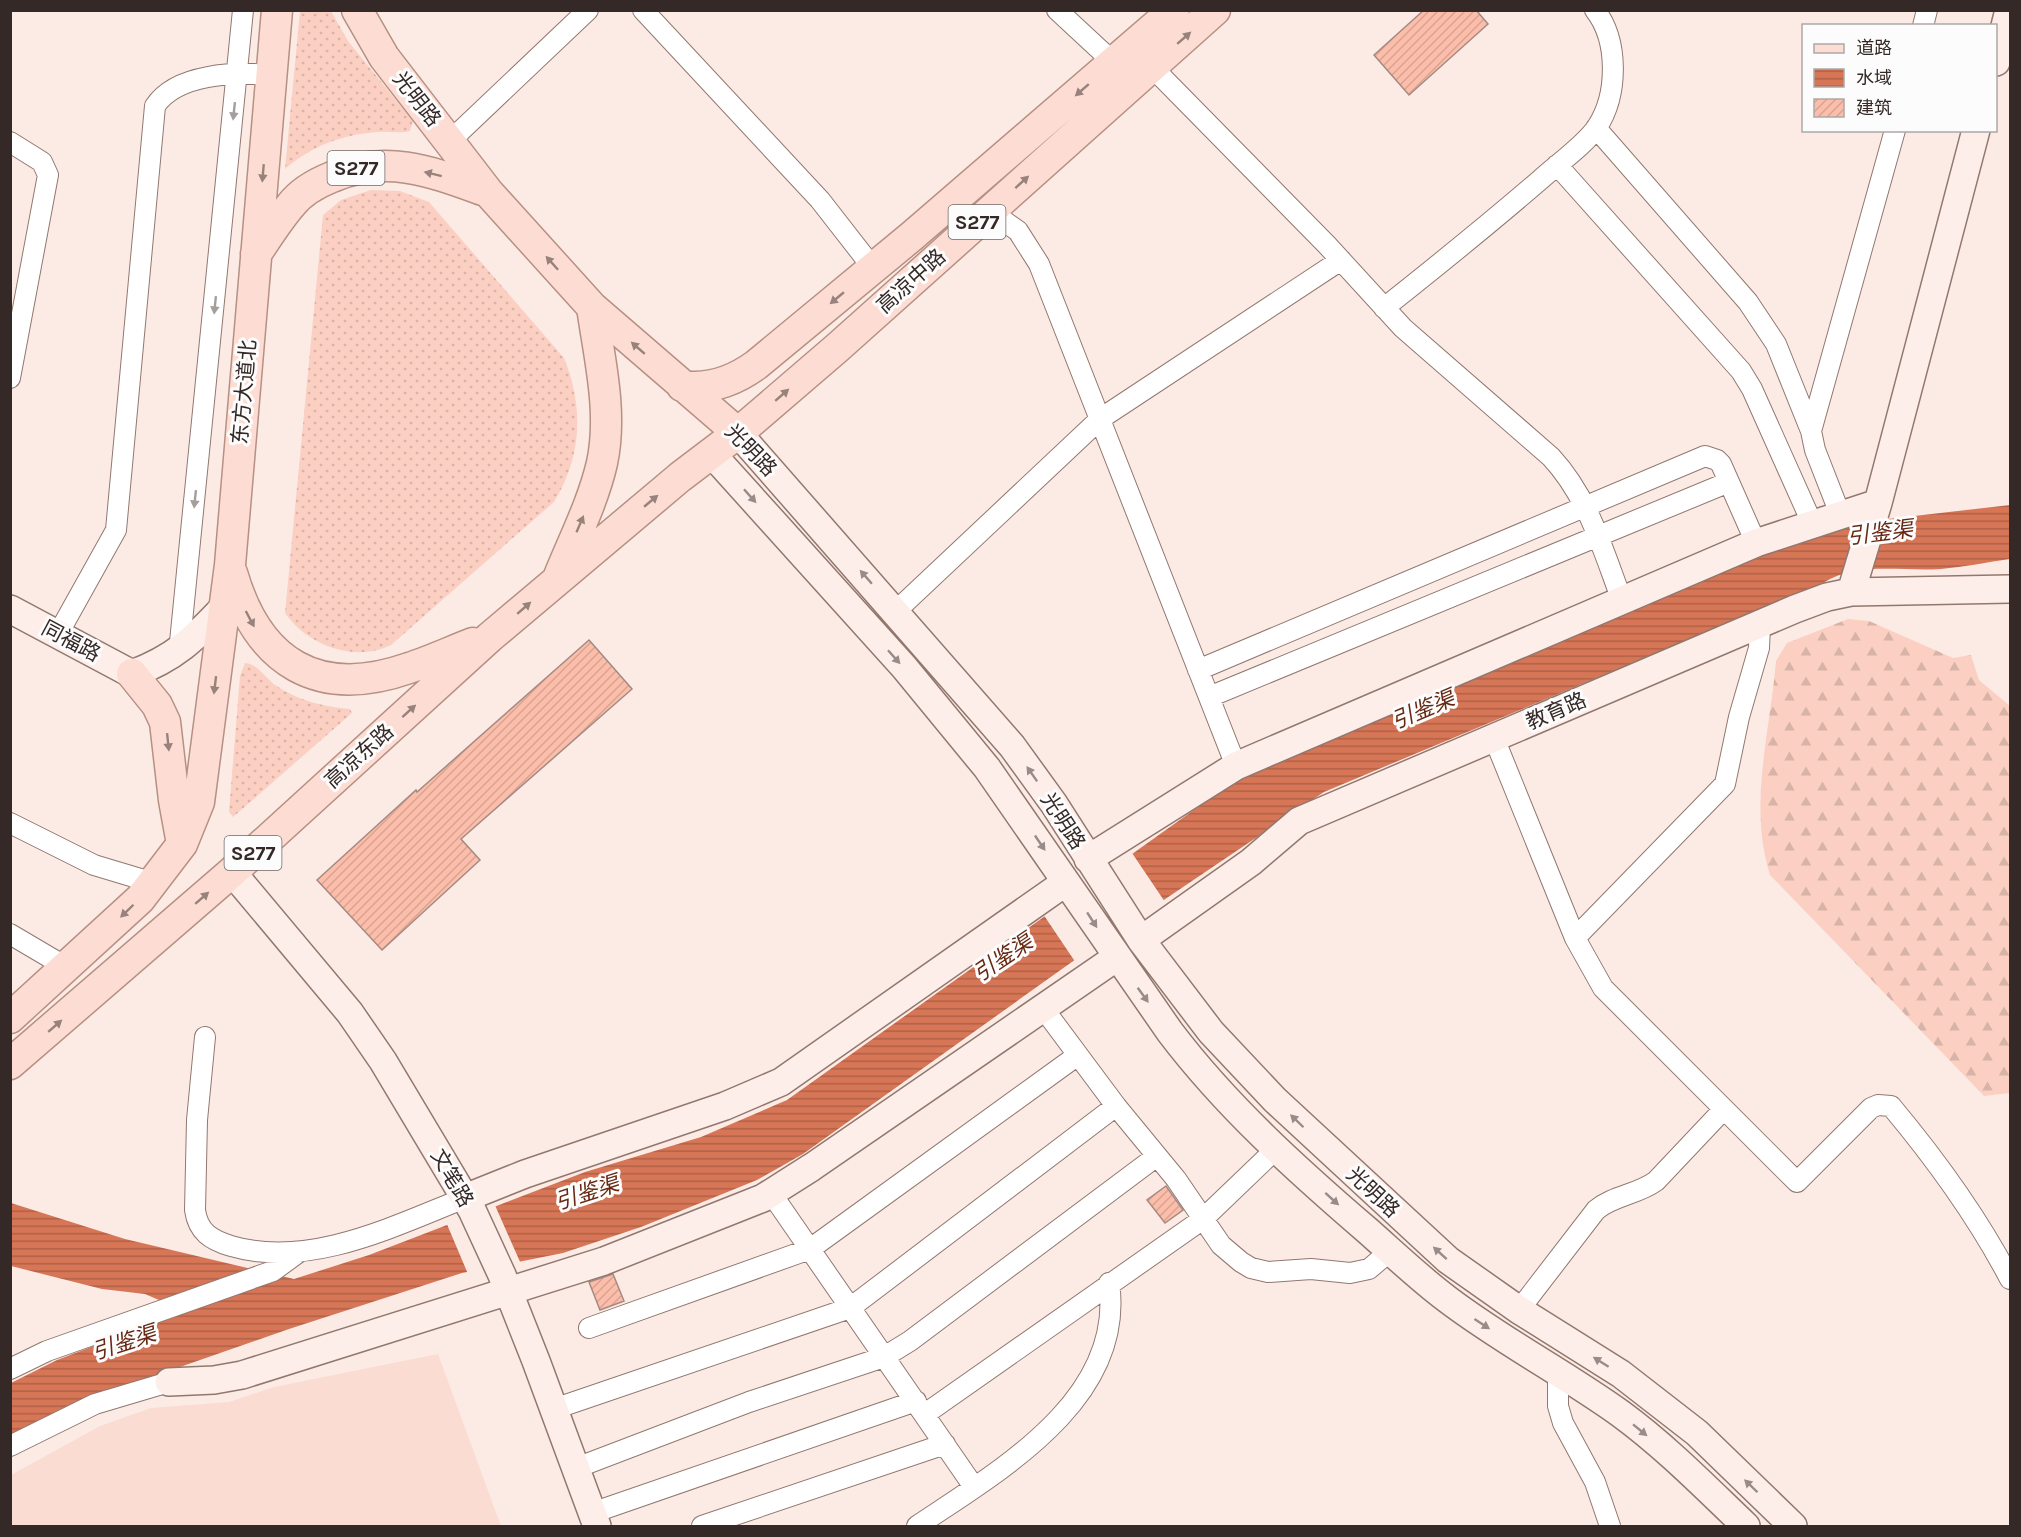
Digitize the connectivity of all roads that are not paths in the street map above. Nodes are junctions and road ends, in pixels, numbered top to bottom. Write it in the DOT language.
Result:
graph roads {
  1 [pos="243,10"];
  2 [pos="276,10"];
  3 [pos="357,10"];
  4 [pos="588,10"];
  5 [pos="643,10"];
  6 [pos="1057,10"];
  7 [pos="1174,10"];
  8 [pos="1215,10"];
  9 [pos="1595,10"];
  10 [pos="2009,10"];
  11 [pos="1997,55"];
  12 [pos="1113,62"];
  13 [pos="1151,66"];
  14 [pos="237,72"];
  15 [pos="271,75"];
  16 [pos="1596,128"];
  17 [pos="1894,132"];
  18 [pos="1975,132"];
  19 [pos="450,141"];
  20 [pos="10,142"];
  21 [pos="1557,165"];
  22 [pos="488,192"];
  23 [pos="990,211"];
  24 [pos="912,236"];
  25 [pos="256,256"];
  26 [pos="934,260"];
  27 [pos="1341,260"];
  28 [pos="873,268"];
  29 [pos="592,307"];
  30 [pos="1384,308"];
  31 [pos="10,378"];
  32 [pos="682,386"];
  33 [pos="1100,419"];
  34 [pos="1811,431"];
  35 [pos="738,433"];
  36 [pos="711,453"];
  37 [pos="1729,482"];
  38 [pos="1586,506"];
  39 [pos="1875,511"];
  40 [pos="1840,514"];
  41 [pos="1812,523"];
  42 [pos="1598,538"];
  43 [pos="1756,543"];
  44 [pos="837,544"];
  45 [pos="811,564"];
  46 [pos="230,565"];
  47 [pos="558,579"];
  48 [pos="1853,584"];
  49 [pos="2010,589"];
  50 [pos="1623,603"];
  51 [pos="225,606"];
  52 [pos="10,609"];
  53 [pos="896,612"];
  54 [pos="1760,626"];
  55 [pos="58,634"];
  56 [pos="490,637"];
  57 [pos="179,652"];
  58 [pos="1198,670"];
  59 [pos="132,674"];
  60 [pos="1209,698"];
  61 [pos="1494,738"];
  62 [pos="1236,766"];
  63 [pos="10,822"];
  64 [pos="182,844"];
  65 [pos="1093,868"];
  66 [pos="232,872"];
  67 [pos="154,883"];
  68 [pos="1070,887"];
  69 [pos="10,934"];
  70 [pos="1138,935"];
  71 [pos="1575,938"];
  72 [pos="1113,952"];
  73 [pos="66,967"];
  74 [pos="1043,1008"];
  75 [pos="10,1018"];
  76 [pos="205,1037"];
  77 [pos="1078,1055"];
  78 [pos="10,1064"];
  79 [pos="1116,1106"];
  80 [pos="1724,1109"];
  81 [pos="1276,1149"];
  82 [pos="1157,1156"];
  83 [pos="771,1193"];
  84 [pos="468,1204"];
  85 [pos="1203,1219"];
  86 [pos="810,1249"];
  87 [pos="1390,1251"];
  88 [pos="299,1252"];
  89 [pos="2010,1279"];
  90 [pos="505,1283"];
  91 [pos="1109,1283"];
  92 [pos="850,1308"];
  93 [pos="1519,1310"];
  94 [pos="589,1328"];
  95 [pos="884,1356"];
  96 [pos="10,1369"];
  97 [pos="1558,1371"];
  98 [pos="169,1382"];
  99 [pos="920,1408"];
  100 [pos="554,1409"];
  101 [pos="945,1444"];
  102 [pos="10,1446"];
  103 [pos="576,1468"];
  104 [pos="974,1487"];
  105 [pos="595,1520"];
  106 [pos="702,1527"];
  107 [pos="917,1527"];
  108 [pos="1610,1527"];
  109 [pos="1746,1527"];
  110 [pos="1793,1527"];
  1 -- 14 [label="street"];
  2 -- 15 [label="main road, 东方大道北"];
  3 -- 19 [label="main road, 光明路"];
  4 -- 19 [label="street"];
  5 -- 28 [label="street"];
  6 -- 12 [label="street"];
  7 -- 12 [label="main road, 高凉中路 / S277"];
  13 -- 8 [label="main road, 高凉中路 / S277, one-way"];
  9 -- 16 [label="street"];
  10 -- 11 [label="street"];
  12 -- 24 [label="main road, 高凉中路 / S277, one-way"];
  23 -- 13 [label="main road, 高凉中路 / S277, one-way"];
  13 -- 27 [label="street"];
  14 -- 15 [label="street"];
  14 -- 55 [label="street"];
  14 -- 57 [label="street, one-way"];
  15 -- 25 [label="main road, 东方大道北, one-way"];
  16 -- 21 [label="street"];
  16 -- 34 [label="street"];
  17 -- 34 [label="street"];
  18 -- 39 [label="street"];
  19 -- 22 [label="main road, 光明路"];
  20 -- 31 [label="street"];
  21 -- 30 [label="street"];
  21 -- 41 [label="street"];
  22 -- 25 [label="main road, S277, one-way"];
  29 -- 22 [label="main road, 光明路 / S277, one-way"];
  23 -- 26 [label="main road, 高凉中路 / S277"];
  23 -- 33 [label="street"];
  24 -- 26 [label="main road"];
  24 -- 28 [label="main road, 高凉中路 / S277"];
  25 -- 46 [label="main road, 东方大道北 / S277"];
  35 -- 26 [label="main road, 高凉中路 / S277, one-way"];
  27 -- 30 [label="street"];
  27 -- 33 [label="street"];
  28 -- 32 [label="main road, 高凉中路 / S277, one-way"];
  32 -- 29 [label="main road, 光明路 / S277, one-way"];
  47 -- 29 [label="main road, S277, one-way"];
  30 -- 38 [label="street"];
  32 -- 35 [label="main road, 光明路 / S277"];
  33 -- 53 [label="street"];
  33 -- 58 [label="street"];
  34 -- 40 [label="street"];
  35 -- 36 [label="main road, 高凉中路 / S277"];
  35 -- 44 [label="street, 光明路"];
  36 -- 45 [label="street, 光明路, one-way"];
  47 -- 36 [label="main road, 高凉东路 / S277, one-way"];
  37 -- 38 [label="street"];
  37 -- 42 [label="street"];
  37 -- 43 [label="street"];
  38 -- 42 [label="street"];
  38 -- 58 [label="street"];
  39 -- 40 [label="street"];
  39 -- 48 [label="street"];
  40 -- 41 [label="street"];
  41 -- 43 [label="street"];
  42 -- 50 [label="street"];
  42 -- 60 [label="street"];
  43 -- 50 [label="street"];
  44 -- 45 [label="street"];
  53 -- 44 [label="street, 光明路, one-way"];
  45 -- 68 [label="street, 光明路, one-way"];
  46 -- 51 [label="main road, 东方大道北 / S277"];
  46 -- 56 [label="main road, S277, one-way"];
  56 -- 47 [label="main road, 高凉东路 / S277, one-way"];
  48 -- 49 [label="street, 教育路"];
  48 -- 54 [label="street, 教育路"];
  50 -- 62 [label="street"];
  51 -- 57 [label="street"];
  51 -- 64 [label="main road, 东方大道北 / S277, one-way"];
  52 -- 55 [label="street, 同福路"];
  65 -- 53 [label="street, 光明路, one-way"];
  54 -- 61 [label="street, 教育路"];
  54 -- 71 [label="street"];
  55 -- 59 [label="street, 同福路"];
  66 -- 56 [label="main road, 高凉东路 / S277, one-way"];
  57 -- 59 [label="street"];
  58 -- 60 [label="street"];
  59 -- 64 [label="main road, one-way"];
  60 -- 62 [label="street"];
  61 -- 70 [label="street, 教育路"];
  61 -- 71 [label="street"];
  62 -- 65 [label="street"];
  63 -- 67 [label="street"];
  64 -- 67 [label="main road, S277"];
  65 -- 70 [label="street, 光明路"];
  78 -- 66 [label="main road, 高凉东路 / S277, one-way"];
  66 -- 84 [label="street, 文笔路"];
  67 -- 73 [label="main road, S277, one-way"];
  68 -- 72 [label="street, 光明路, one-way"];
  68 -- 84 [label="street"];
  69 -- 73 [label="street"];
  93 -- 70 [label="street, 光明路, one-way"];
  71 -- 80 [label="street"];
  72 -- 74 [label="street"];
  72 -- 81 [label="street, 光明路, one-way"];
  73 -- 75 [label="main road, S277"];
  74 -- 77 [label="street"];
  74 -- 83 [label="street"];
  76 -- 88 [label="street"];
  77 -- 79 [label="street"];
  77 -- 86 [label="street"];
  79 -- 82 [label="street"];
  79 -- 92 [label="street"];
  80 -- 89 [label="street"];
  80 -- 93 [label="street"];
  81 -- 85 [label="street"];
  81 -- 87 [label="street, 光明路, one-way"];
  82 -- 85 [label="street"];
  82 -- 95 [label="street"];
  83 -- 86 [label="street"];
  83 -- 90 [label="street"];
  84 -- 88 [label="street"];
  84 -- 90 [label="street, 文笔路"];
  85 -- 87 [label="street"];
  85 -- 91 [label="street"];
  86 -- 92 [label="street"];
  86 -- 94 [label="street"];
  87 -- 97 [label="street, 光明路, one-way"];
  88 -- 96 [label="street"];
  90 -- 98 [label="street"];
  90 -- 100 [label="street, 文笔路"];
  91 -- 99 [label="street"];
  91 -- 104 [label="street"];
  92 -- 95 [label="street"];
  92 -- 100 [label="street"];
  110 -- 93 [label="street, 光明路, one-way"];
  95 -- 99 [label="street"];
  95 -- 103 [label="street"];
  97 -- 108 [label="street"];
  97 -- 109 [label="street, 光明路, one-way"];
  98 -- 102 [label="street"];
  99 -- 101 [label="street"];
  99 -- 105 [label="street"];
  100 -- 103 [label="street, 文笔路"];
  101 -- 104 [label="street"];
  101 -- 106 [label="street"];
  103 -- 105 [label="street, 文笔路"];
  104 -- 107 [label="street"];
}
